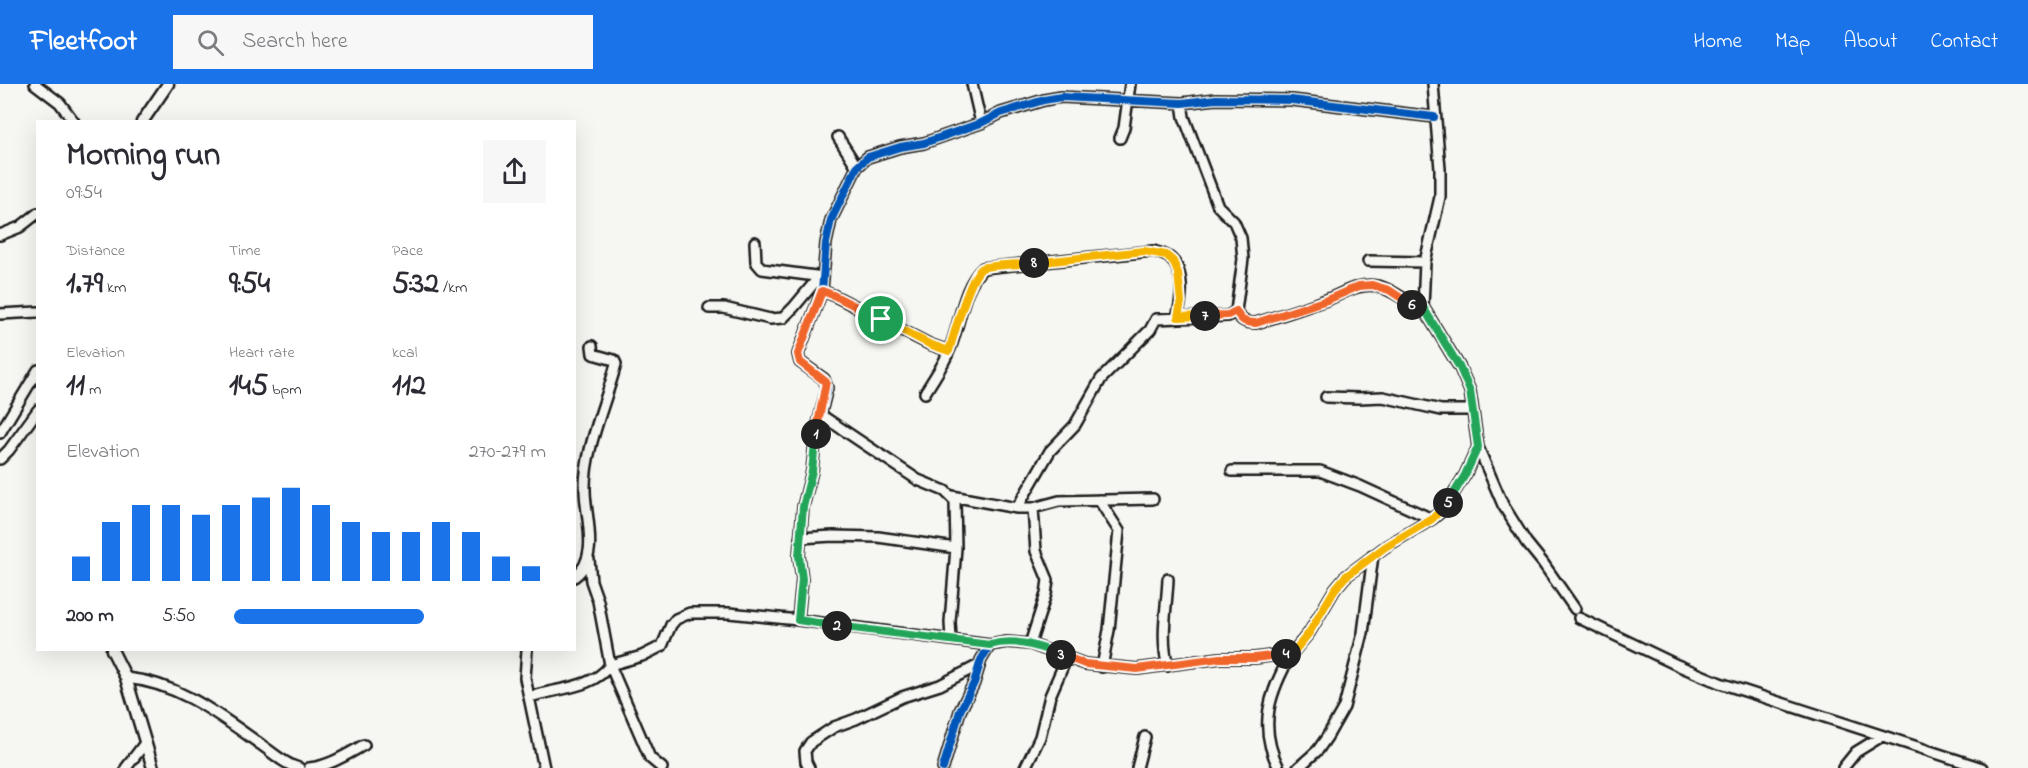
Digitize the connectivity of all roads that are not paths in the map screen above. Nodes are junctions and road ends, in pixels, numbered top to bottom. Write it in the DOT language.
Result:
graph roads {
  1 [pos="34,84"];
  2 [pos="168,84"];
  3 [pos="972,84"];
  4 [pos="1130,84"];
  5 [pos="1433,84"];
  6 [pos="1127,100"];
  7 [pos="1182,103"];
  8 [pos="1434,117"];
  9 [pos="73,120"];
  10 [pos="143,120"];
  11 [pos="981,123"];
  12 [pos="838,137"];
  13 [pos="1120,138"];
  14 [pos="857,167"];
  15 [pos="36,215"];
  16 [pos="0,235"];
  17 [pos="756,242"];
  18 [pos="1368,261"];
  19 [pos="1425,262"];
  20 [pos="821,277"];
  21 [pos="822,291"];
  22 [pos="1423,307"];
  23 [pos="709,308"];
  24 [pos="1236,311"];
  25 [pos="36,312"];
  26 [pos="0,314"];
  27 [pos="1178,317"];
  28 [pos="592,346"];
  29 [pos="949,351"];
  30 [pos="36,373"];
  31 [pos="925,393"];
  32 [pos="1326,397"];
  33 [pos="1472,407"];
  34 [pos="36,413"];
  35 [pos="821,415"];
  36 [pos="0,433"];
  37 [pos="1478,447"];
  38 [pos="0,459"];
  39 [pos="1232,471"];
  40 [pos="576,485"];
  41 [pos="585,490"];
  42 [pos="952,496"];
  43 [pos="1153,499"];
  44 [pos="1099,500"];
  45 [pos="1017,508"];
  46 [pos="1033,508"];
  47 [pos="1432,519"];
  48 [pos="800,538"];
  49 [pos="956,548"];
  50 [pos="1373,555"];
  51 [pos="589,560"];
  52 [pos="576,576"];
  53 [pos="1168,579"];
  54 [pos="798,620"];
  55 [pos="951,639"];
  56 [pos="1030,644"];
  57 [pos="990,645"];
  58 [pos="112,651"];
  59 [pos="527,651"];
  60 [pos="1292,654"];
  61 [pos="1067,657"];
  62 [pos="610,664"];
  63 [pos="979,665"];
  64 [pos="1168,666"];
  65 [pos="1102,667"];
  66 [pos="126,678"];
  67 [pos="530,697"];
  68 [pos="1882,736"];
  69 [pos="1145,737"];
  70 [pos="145,743"];
  71 [pos="364,745"];
  72 [pos="126,768"];
  73 [pos="153,768"];
  74 [pos="299,768"];
  75 [pos="309,768"];
  76 [pos="544,768"];
  77 [pos="662,768"];
  78 [pos="809,768"];
  79 [pos="943,768"];
  80 [pos="1025,768"];
  81 [pos="1137,768"];
  82 [pos="1279,768"];
  83 [pos="1298,768"];
  84 [pos="1843,768"];
  85 [pos="1982,768"];
  1 -- 9 [label="street"];
  2 -- 10 [label="street"];
  3 -- 11 [label="street"];
  4 -- 6 [label="street"];
  5 -- 8 [label="street"];
  6 -- 7 [label="street"];
  6 -- 11 [label="street"];
  6 -- 13 [label="street"];
  7 -- 8 [label="street"];
  7 -- 24 [label="street"];
  8 -- 19 [label="street"];
  11 -- 14 [label="street"];
  12 -- 14 [label="street"];
  14 -- 20 [label="street"];
  15 -- 16 [label="street"];
  17 -- 20 [label="street"];
  18 -- 19 [label="street"];
  19 -- 22 [label="street"];
  20 -- 21 [label="street"];
  20 -- 23 [label="street"];
  21 -- 29 [label="street"];
  21 -- 35 [label="street"];
  22 -- 24 [label="street"];
  22 -- 33 [label="street"];
  24 -- 27 [label="street"];
  25 -- 26 [label="street"];
  27 -- 29 [label="street"];
  27 -- 45 [label="street"];
  28 -- 41 [label="street"];
  29 -- 31 [label="street"];
  30 -- 36 [label="street"];
  32 -- 33 [label="street"];
  33 -- 37 [label="street"];
  34 -- 38 [label="street"];
  35 -- 42 [label="street"];
  35 -- 48 [label="street"];
  37 -- 47 [label="street"];
  37 -- 68 [label="street"];
  39 -- 47 [label="street"];
  40 -- 41 [label="street"];
  41 -- 51 [label="street"];
  42 -- 45 [label="street"];
  42 -- 49 [label="street"];
  43 -- 44 [label="street"];
  44 -- 46 [label="street"];
  44 -- 65 [label="street"];
  45 -- 46 [label="street"];
  46 -- 56 [label="street"];
  47 -- 50 [label="street"];
  48 -- 49 [label="street"];
  48 -- 54 [label="street"];
  49 -- 55 [label="street"];
  50 -- 60 [label="street"];
  50 -- 83 [label="street"];
  51 -- 52 [label="street"];
  51 -- 62 [label="street"];
  53 -- 64 [label="street"];
  54 -- 55 [label="street"];
  54 -- 62 [label="street"];
  55 -- 57 [label="street"];
  56 -- 57 [label="street"];
  56 -- 61 [label="street"];
  57 -- 63 [label="street"];
  58 -- 66 [label="street"];
  59 -- 67 [label="street"];
  60 -- 64 [label="street"];
  60 -- 82 [label="street"];
  61 -- 65 [label="street"];
  61 -- 80 [label="street"];
  62 -- 67 [label="street"];
  62 -- 77 [label="street"];
  63 -- 78 [label="street"];
  63 -- 79 [label="street"];
  64 -- 65 [label="street"];
  66 -- 70 [label="street"];
  66 -- 74 [label="street"];
  67 -- 76 [label="street"];
  68 -- 84 [label="street"];
  68 -- 85 [label="street"];
  69 -- 81 [label="street"];
  70 -- 72 [label="street"];
  70 -- 73 [label="street"];
  71 -- 75 [label="street"];
}
